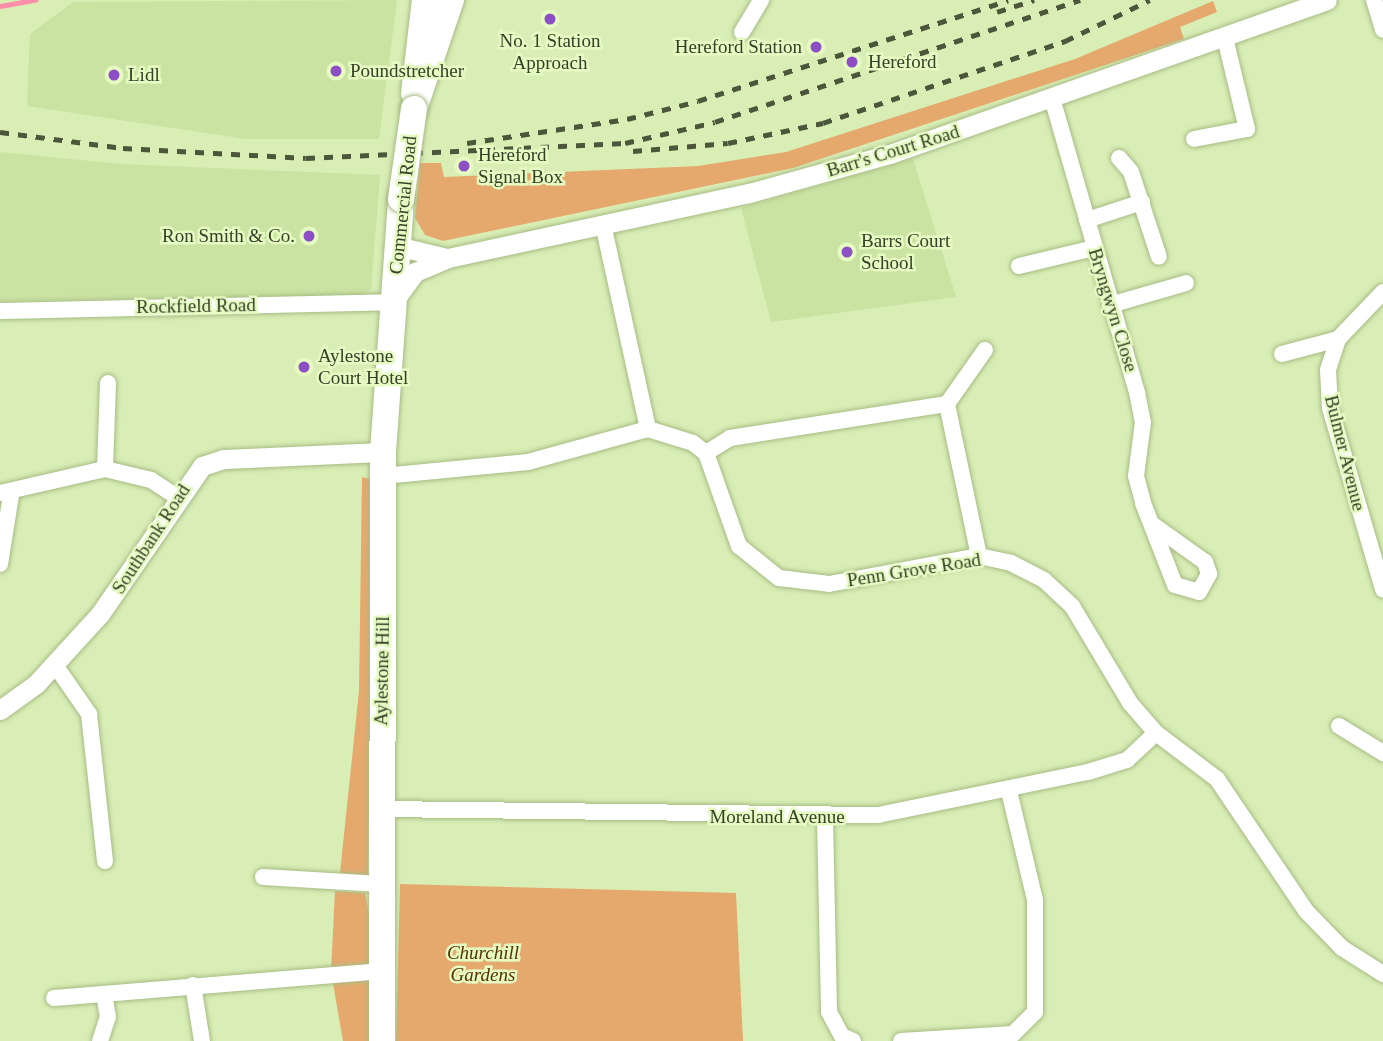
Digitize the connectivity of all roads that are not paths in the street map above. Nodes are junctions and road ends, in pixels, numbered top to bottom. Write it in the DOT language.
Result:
graph roads {
  1 [pos="425,0"];
  2 [pos="451,0"];
  3 [pos="761,0"];
  4 [pos="1327,0"];
  5 [pos="1374,0"];
  6 [pos="1383,30"];
  7 [pos="742,32"];
  8 [pos="1225,38"];
  9 [pos="1052,98"];
  10 [pos="414,109"];
  11 [pos="1194,139"];
  12 [pos="1119,158"];
  13 [pos="1142,202"];
  14 [pos="1087,220"];
  15 [pos="603,224"];
  16 [pos="397,246"];
  17 [pos="1094,248"];
  18 [pos="1158,257"];
  19 [pos="448,258"];
  20 [pos="1019,266"];
  21 [pos="1186,283"];
  22 [pos="1383,292"];
  23 [pos="393,302"];
  24 [pos="1110,305"];
  25 [pos="0,311"];
  26 [pos="1338,339"];
  27 [pos="985,350"];
  28 [pos="1282,354"];
  29 [pos="108,383"];
  30 [pos="947,404"];
  31 [pos="648,429"];
  32 [pos="706,453"];
  33 [pos="383,464"];
  34 [pos="105,469"];
  35 [pos="5,494"];
  36 [pos="176,496"];
  37 [pos="1152,524"];
  38 [pos="979,556"];
  39 [pos="0,564"];
  40 [pos="1383,589"];
  41 [pos="55,665"];
  42 [pos="0,710"];
  43 [pos="1339,726"];
  44 [pos="1156,733"];
  45 [pos="1383,753"];
  46 [pos="1009,791"];
  47 [pos="380,809"];
  48 [pos="825,819"];
  49 [pos="105,861"];
  50 [pos="263,877"];
  51 [pos="380,884"];
  52 [pos="380,971"];
  53 [pos="1383,974"];
  54 [pos="193,985"];
  55 [pos="104,993"];
  56 [pos="54,999"];
  57 [pos="939,1040"];
  58 [pos="100,1041"];
  59 [pos="202,1041"];
  60 [pos="382,1041"];
  61 [pos="853,1041"];
  62 [pos="901,1041"];
  1 -- 10 [label="highway, Commercial Road"];
  2 -- 10 [label="highway, Commercial Road"];
  3 -- 7 [label="street"];
  4 -- 8 [label="street, Barr's Court Road"];
  5 -- 6 [label="street"];
  8 -- 9 [label="street, Barr's Court Road"];
  8 -- 11 [label="street"];
  9 -- 14 [label="street, Bryngwyn Close"];
  9 -- 15 [label="street, Barr's Court Road"];
  10 -- 16 [label="highway, Commercial Road, bridge"];
  12 -- 13 [label="street"];
  13 -- 14 [label="street"];
  13 -- 18 [label="street"];
  14 -- 17 [label="street, Bryngwyn Close"];
  15 -- 19 [label="street, Barr's Court Road"];
  15 -- 31 [label="street"];
  16 -- 19 [label="street, Barr's Court Road"];
  16 -- 23 [label="highway, Commercial Road"];
  17 -- 20 [label="street"];
  17 -- 24 [label="street, Bryngwyn Close"];
  19 -- 23 [label="street, Barr's Court Road"];
  21 -- 24 [label="street"];
  22 -- 26 [label="street, Bulmer Avenue"];
  23 -- 25 [label="street, Rockfield Road"];
  23 -- 33 [label="highway, Aylestone Hill"];
  24 -- 37 [label="street, Bryngwyn Close"];
  26 -- 28 [label="street"];
  26 -- 40 [label="street, Bulmer Avenue"];
  27 -- 30 [label="street"];
  29 -- 34 [label="street"];
  30 -- 32 [label="street"];
  30 -- 38 [label="street"];
  31 -- 32 [label="street"];
  31 -- 33 [label="street"];
  32 -- 38 [label="street, Penn Grove Road"];
  33 -- 36 [label="street, Southbank Road"];
  33 -- 47 [label="highway, Aylestone Hill"];
  34 -- 35 [label="street"];
  34 -- 36 [label="street"];
  35 -- 39 [label="street"];
  36 -- 41 [label="street, Southbank Road"];
  38 -- 44 [label="street, Penn Grove Road"];
  41 -- 42 [label="street, Southbank Road"];
  41 -- 49 [label="street"];
  43 -- 45 [label="street"];
  44 -- 46 [label="street, Moreland Avenue"];
  44 -- 53 [label="street, Penn Grove Road"];
  46 -- 48 [label="street, Moreland Avenue"];
  46 -- 57 [label="street"];
  47 -- 48 [label="street, Moreland Avenue"];
  47 -- 51 [label="highway, Aylestone Hill"];
  48 -- 61 [label="street"];
  50 -- 51 [label="street"];
  51 -- 52 [label="highway, Aylestone Hill"];
  52 -- 54 [label="street"];
  52 -- 60 [label="highway, Aylestone Hill"];
  54 -- 55 [label="street"];
  54 -- 59 [label="street"];
  55 -- 56 [label="street"];
  55 -- 58 [label="street"];
  57 -- 62 [label="street"];
}
